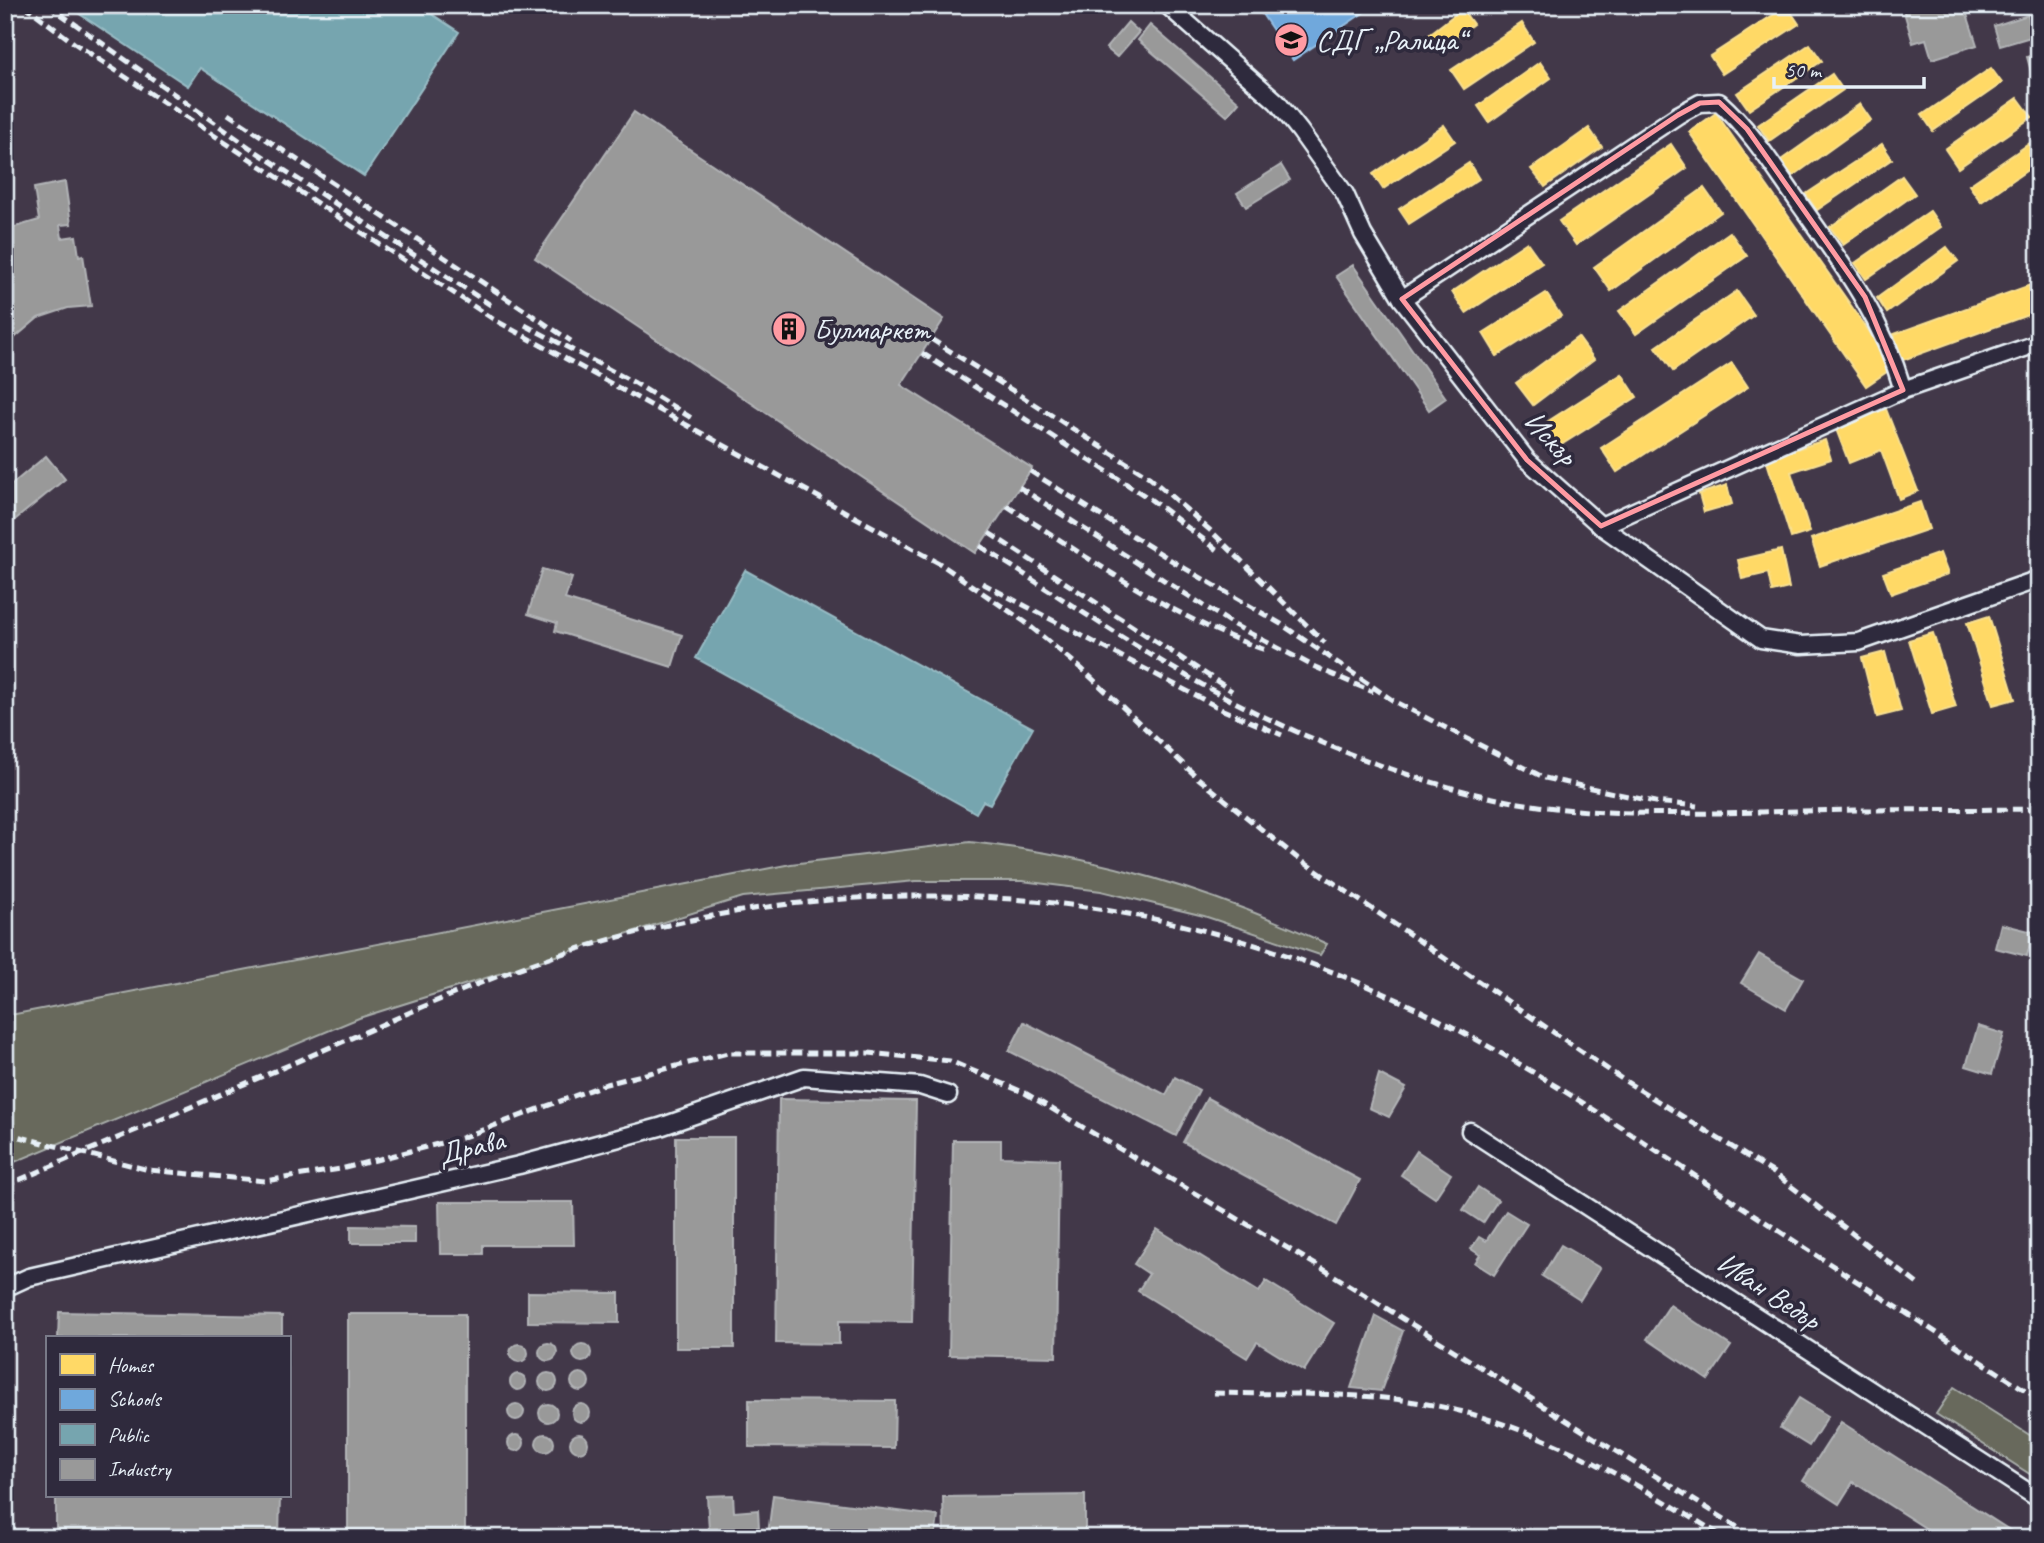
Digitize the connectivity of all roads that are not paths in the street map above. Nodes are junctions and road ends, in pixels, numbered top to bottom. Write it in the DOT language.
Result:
graph roads {
  1 [pos="1167,5"];
  2 [pos="1402,299"];
  3 [pos="2039,343"];
  4 [pos="1903,390"];
  5 [pos="1601,526"];
  6 [pos="2039,579"];
  7 [pos="948,1095"];
  8 [pos="1470,1131"];
  9 [pos="5,1287"];
  10 [pos="2039,1499"];
  1 -- 2 [label="street, Искър"];
  2 -- 4 [label="street"];
  2 -- 5 [label="street, Искър"];
  3 -- 4 [label="street"];
  4 -- 5 [label="street"];
  5 -- 6 [label="street, Искър"];
  7 -- 9 [label="street, Драва"];
  8 -- 10 [label="street, Иван Ведър"];
}
